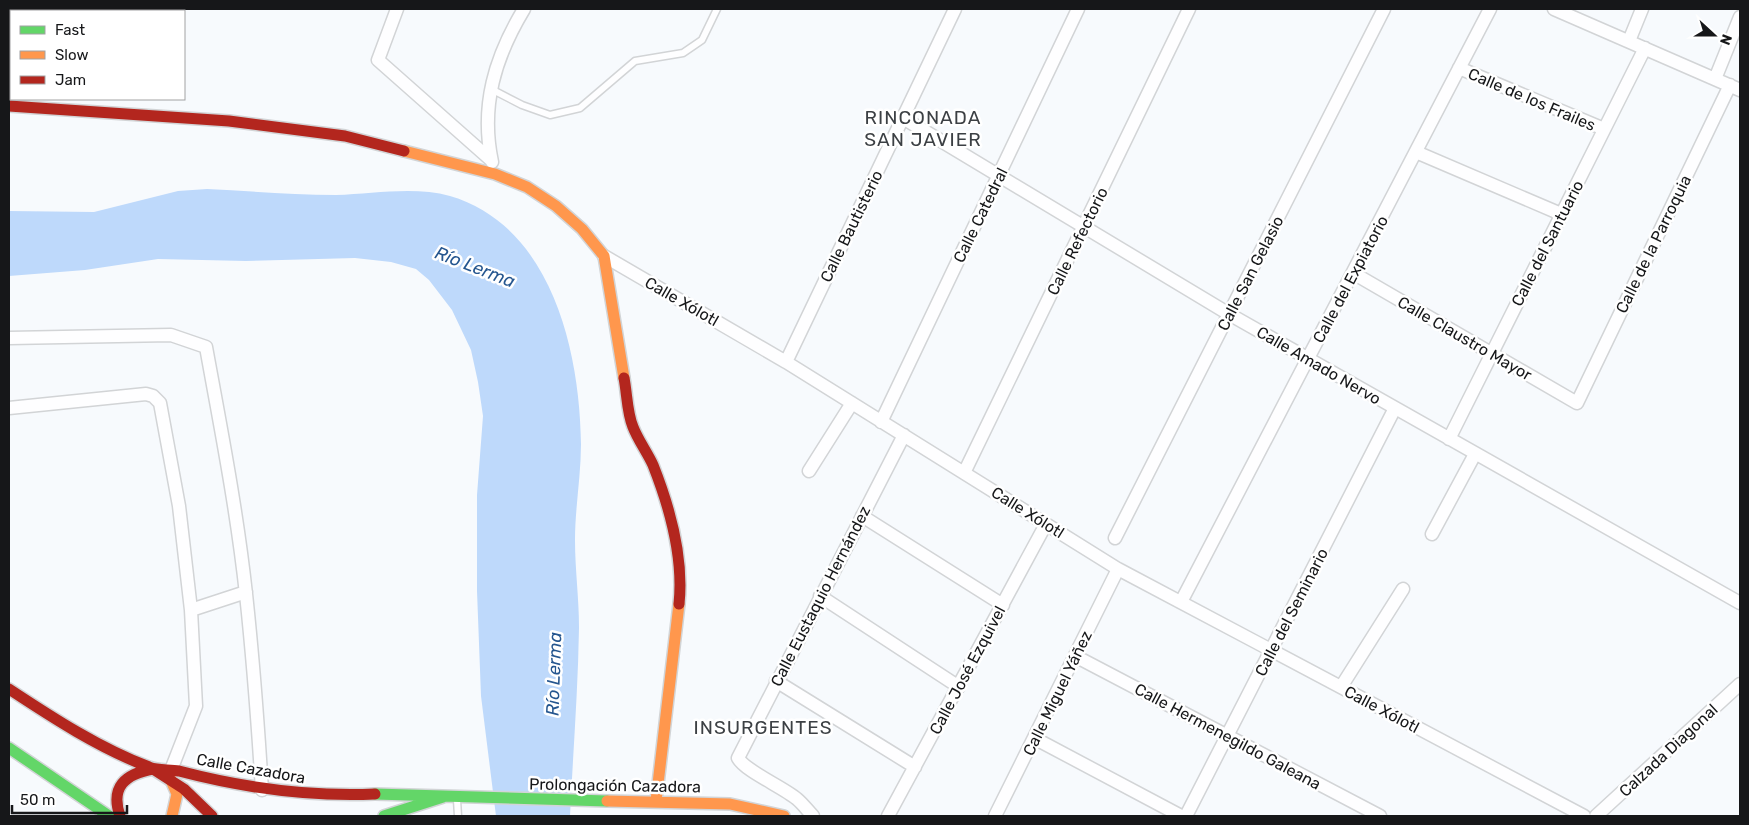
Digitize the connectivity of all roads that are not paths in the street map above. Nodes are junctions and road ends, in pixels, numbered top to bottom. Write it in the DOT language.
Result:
graph roads {
  1 [pos="396,9"];
  2 [pos="524,9"];
  3 [pos="717,9"];
  4 [pos="955,9"];
  5 [pos="1078,9"];
  6 [pos="1189,9"];
  7 [pos="1384,9"];
  8 [pos="1490,9"];
  9 [pos="1554,9"];
  10 [pos="1642,9"];
  11 [pos="1740,17"];
  12 [pos="1629,41"];
  13 [pos="1645,48"];
  14 [pos="1459,68"];
  15 [pos="1715,79"];
  16 [pos="1735,87"];
  17 [pos="490,88"];
  18 [pos="9,106"];
  19 [pos="903,118"];
  20 [pos="1604,129"];
  21 [pos="1416,152"];
  22 [pos="491,160"];
  23 [pos="495,174"];
  24 [pos="999,176"];
  25 [pos="1561,214"];
  26 [pos="1083,227"];
  27 [pos="604,256"];
  28 [pos="1353,273"];
  29 [pos="1229,314"];
  30 [pos="9,338"];
  31 [pos="1492,354"];
  32 [pos="1308,359"];
  33 [pos="786,362"];
  34 [pos="1577,402"];
  35 [pos="852,403"];
  36 [pos="9,408"];
  37 [pos="1395,408"];
  38 [pos="881,422"];
  39 [pos="904,435"];
  40 [pos="1449,439"];
  41 [pos="1475,454"];
  42 [pos="809,471"];
  43 [pos="964,473"];
  44 [pos="862,516"];
  45 [pos="1046,524"];
  46 [pos="1432,534"];
  47 [pos="1115,538"];
  48 [pos="1118,569"];
  49 [pos="1403,589"];
  50 [pos="246,592"];
  51 [pos="820,596"];
  52 [pos="1181,602"];
  53 [pos="1740,603"];
  54 [pos="1003,605"];
  55 [pos="191,610"];
  56 [pos="1272,650"];
  57 [pos="1075,656"];
  58 [pos="776,681"];
  59 [pos="1740,684"];
  60 [pos="959,687"];
  61 [pos="1341,687"];
  62 [pos="9,689"];
  63 [pos="1227,736"];
  64 [pos="1034,738"];
  65 [pos="9,748"];
  66 [pos="915,767"];
  67 [pos="153,769"];
  68 [pos="170,774"];
  69 [pos="262,790"];
  70 [pos="444,797"];
  71 [pos="461,797"];
  72 [pos="656,801"];
  73 [pos="109,816"];
  74 [pos="120,816"];
  75 [pos="172,816"];
  76 [pos="212,816"];
  77 [pos="384,816"];
  78 [pos="458,816"];
  79 [pos="784,816"];
  80 [pos="813,816"];
  81 [pos="888,816"];
  82 [pos="995,816"];
  83 [pos="1181,816"];
  84 [pos="1186,816"];
  85 [pos="1380,816"];
  86 [pos="1584,816"];
  87 [pos="1596,816"];
  1 -- 22 [label="street"];
  2 -- 17 [label="street"];
  3 -- 17 [label="lane"];
  4 -- 19 [label="street, Calle Bautisterio"];
  5 -- 24 [label="street, Calle Catedral"];
  6 -- 26 [label="street, Calle Refectorio"];
  7 -- 29 [label="street, Calle San Gelasio"];
  8 -- 14 [label="street, Calle del Expiatorio"];
  9 -- 12 [label="street"];
  10 -- 12 [label="street"];
  11 -- 15 [label="street"];
  12 -- 13 [label="street"];
  13 -- 15 [label="street"];
  13 -- 20 [label="street, Calle del Santuario"];
  14 -- 20 [label="street, Calle de los Frailes"];
  14 -- 21 [label="street, Calle del Expiatorio"];
  15 -- 16 [label="street"];
  16 -- 34 [label="street, Calle de la Parroquia"];
  17 -- 22 [label="street"];
  18 -- 23 [label="street, Calle Xólotl"];
  19 -- 24 [label="street, Calle Amado Nervo"];
  19 -- 33 [label="street, Calle Bautisterio"];
  20 -- 25 [label="street, Calle del Santuario"];
  21 -- 25 [label="street"];
  21 -- 28 [label="street, Calle del Expiatorio"];
  22 -- 23 [label="street"];
  23 -- 27 [label="street, Calle Xólotl"];
  24 -- 26 [label="street, Calle Amado Nervo"];
  24 -- 38 [label="street, Calle Catedral"];
  25 -- 31 [label="street, Calle del Santuario"];
  26 -- 29 [label="street, Calle Amado Nervo"];
  26 -- 43 [label="street, Calle Refectorio"];
  27 -- 33 [label="street, Calle Xólotl"];
  27 -- 72 [label="street"];
  28 -- 31 [label="street, Calle Claustro Mayor"];
  28 -- 32 [label="street, Calle del Expiatorio"];
  29 -- 32 [label="street, Calle Amado Nervo"];
  29 -- 47 [label="street, Calle San Gelasio"];
  30 -- 50 [label="street"];
  31 -- 34 [label="street, Calle Claustro Mayor"];
  31 -- 40 [label="street, Calle del Santuario"];
  32 -- 37 [label="street, Calle Amado Nervo"];
  32 -- 52 [label="street, Calle del Expiatorio"];
  33 -- 35 [label="street, Calle Xólotl"];
  35 -- 38 [label="street, Calle Xólotl"];
  35 -- 42 [label="street"];
  36 -- 55 [label="street"];
  37 -- 40 [label="street, Calle Amado Nervo"];
  37 -- 56 [label="street, Calle del Seminario"];
  38 -- 39 [label="street, Calle Xólotl"];
  39 -- 43 [label="street, Calle Xólotl"];
  39 -- 44 [label="street, Calle Eustaquio Hernández"];
  40 -- 41 [label="street, Calle Amado Nervo"];
  41 -- 46 [label="street"];
  41 -- 53 [label="street, Calle Amado Nervo"];
  43 -- 45 [label="street, Calle Xólotl"];
  44 -- 51 [label="street, Calle Eustaquio Hernández"];
  44 -- 54 [label="street"];
  45 -- 48 [label="street, Calle Xólotl"];
  45 -- 54 [label="street, Calle José Ezquivel"];
  48 -- 52 [label="street, Calle Xólotl"];
  48 -- 57 [label="street, Calle Miguel Yáñez"];
  49 -- 61 [label="street"];
  50 -- 55 [label="street"];
  50 -- 69 [label="street"];
  51 -- 58 [label="street, Calle Eustaquio Hernández"];
  51 -- 60 [label="street"];
  52 -- 56 [label="street, Calle Xólotl"];
  54 -- 60 [label="street, Calle José Ezquivel"];
  55 -- 68 [label="street"];
  56 -- 61 [label="street, Calle Xólotl"];
  56 -- 63 [label="street, Calle del Seminario"];
  57 -- 63 [label="street, Calle Hermenegildo Galeana"];
  57 -- 64 [label="street, Calle Miguel Yáñez"];
  58 -- 66 [label="street"];
  58 -- 80 [label="street, Calle Eustaquio Hernández"];
  59 -- 87 [label="street, Calzada Diagonal"];
  60 -- 66 [label="street, Calle José Ezquivel"];
  61 -- 86 [label="street, Calle Xólotl"];
  62 -- 67 [label="street, Calle Cazadora"];
  63 -- 84 [label="street, Calle del Seminario"];
  63 -- 85 [label="street, Calle Hermenegildo Galeana"];
  64 -- 82 [label="street, Calle Miguel Yáñez"];
  64 -- 83 [label="street"];
  65 -- 73 [label="street"];
  66 -- 81 [label="street, Calle José Ezquivel"];
  67 -- 68 [label="street, Calle Cazadora"];
  67 -- 74 [label="street"];
  68 -- 69 [label="street, Calle Cazadora"];
  68 -- 75 [label="street"];
  68 -- 76 [label="street"];
  69 -- 70 [label="street, Calle Cazadora"];
  70 -- 71 [label="street, Prolongación Cazadora"];
  70 -- 77 [label="street"];
  71 -- 72 [label="street, Prolongación Cazadora"];
  71 -- 78 [label="lane"];
  72 -- 79 [label="street, Prolongación Cazadora"];
}
